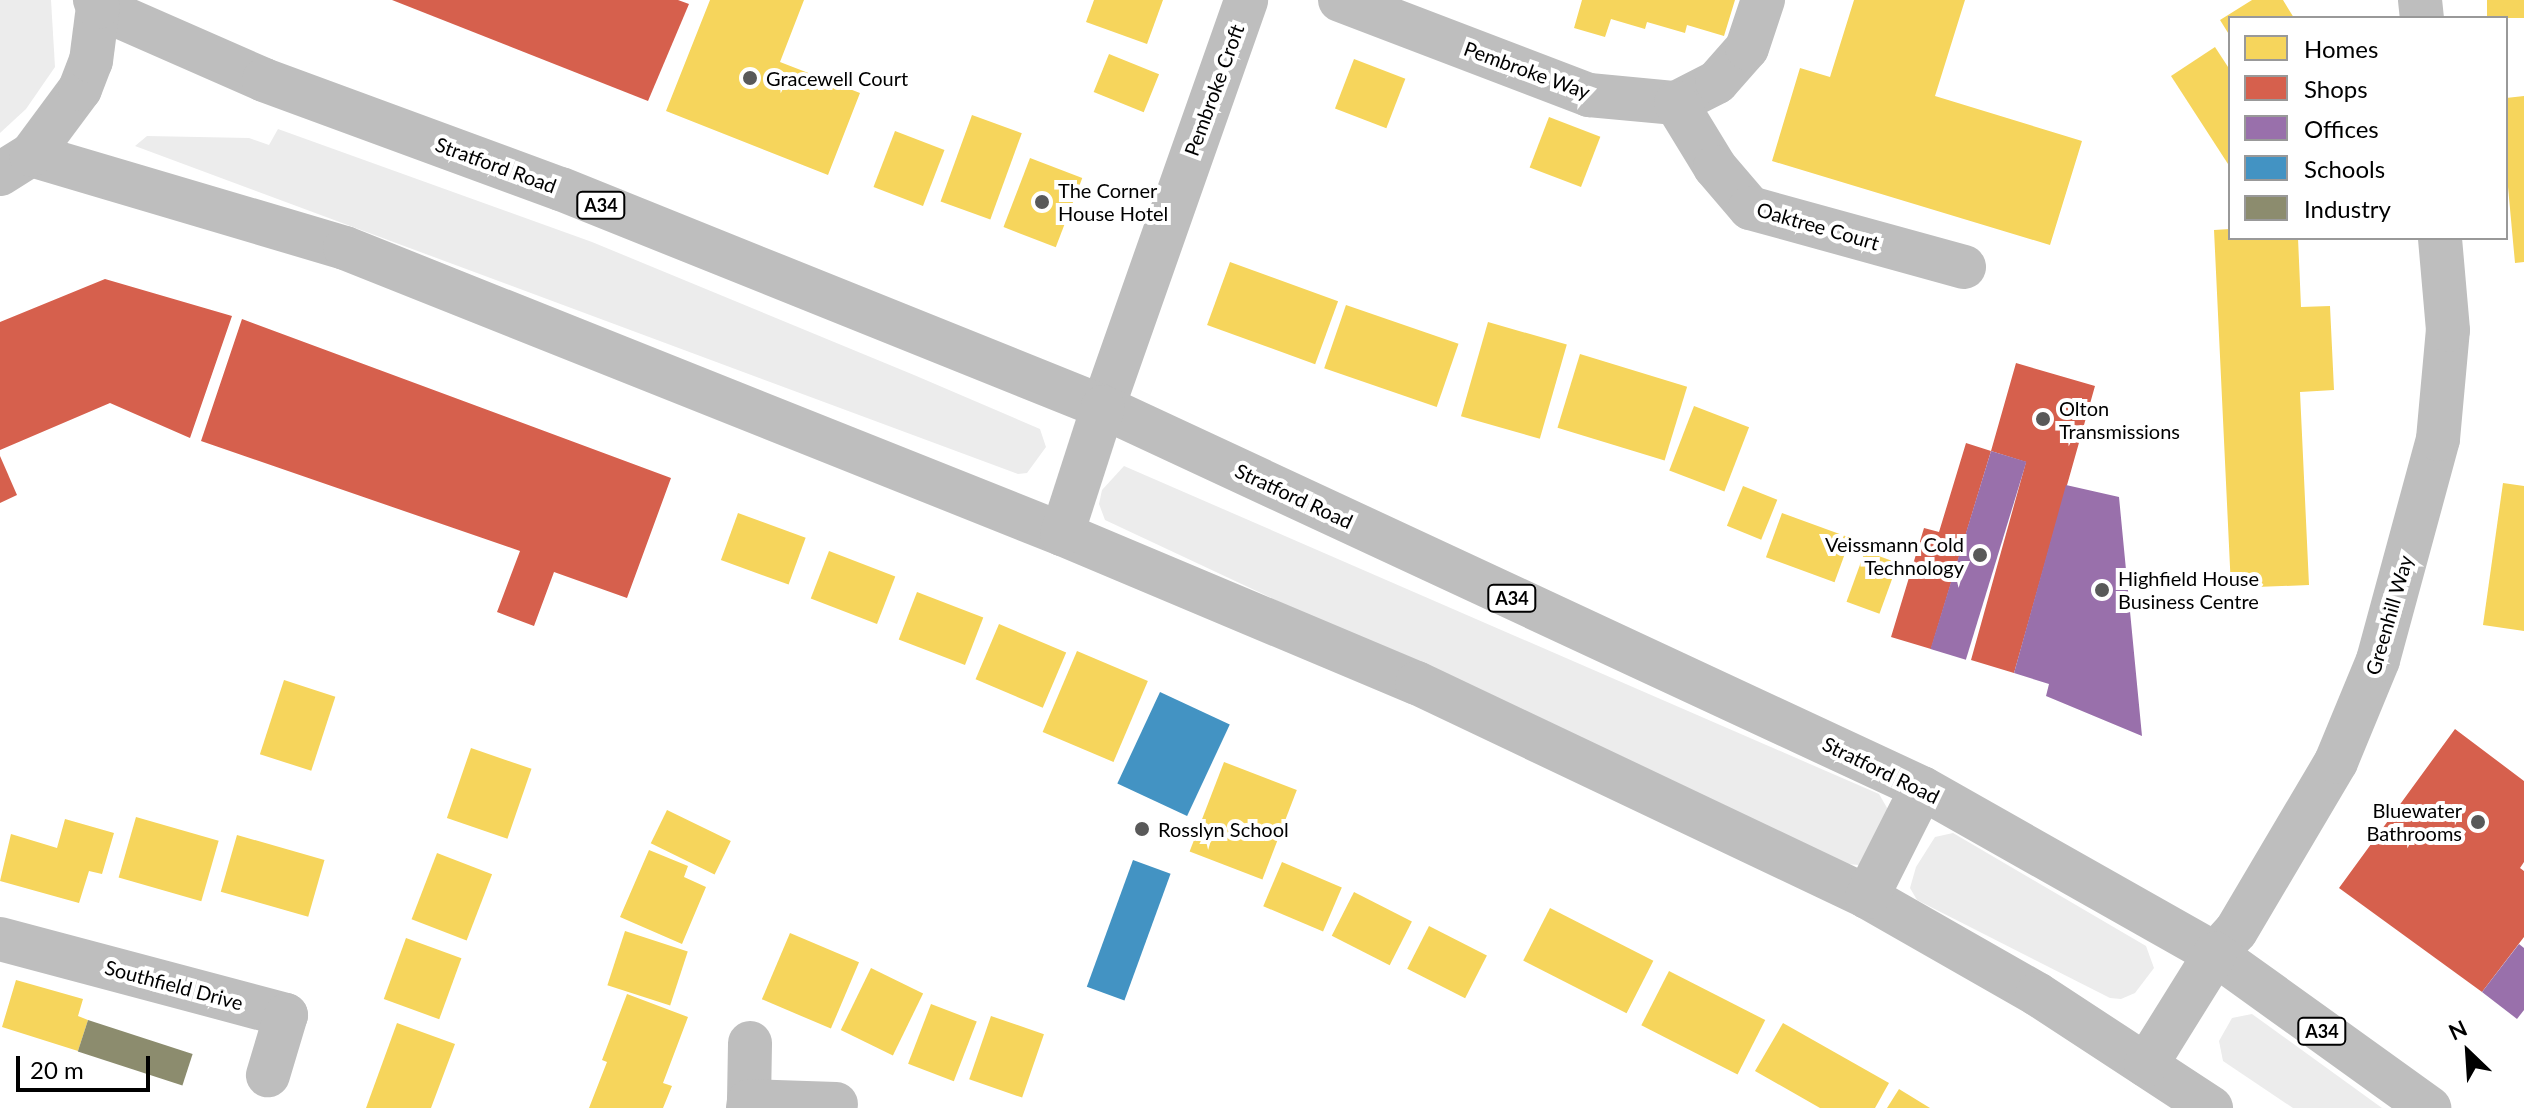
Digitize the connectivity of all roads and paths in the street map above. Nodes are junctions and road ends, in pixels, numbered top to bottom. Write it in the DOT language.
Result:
graph roads {
  1 [pos="1246,0"];
  2 [pos="1340,0"];
  3 [pos="1763,0"];
  4 [pos="96,3"];
  5 [pos="1676,103"];
  6 [pos="15,164"];
  7 [pos="2440,240"];
  8 [pos="1964,267"];
  9 [pos="1103,407"];
  10 [pos="1062,534"];
  11 [pos="1922,788"];
  12 [pos="1867,897"];
  13 [pos="0,939"];
  14 [pos="2215,954"];
  15 [pos="750,1043"];
  16 [pos="2146,1065"];
  17 [pos="268,1075"];
  18 [pos="748,1104"];
  19 [pos="836,1104"];
  20 [pos="2211,1108"];
  21 [pos="2429,1108"];
  1 -- 9 [label="main road, Pembroke Croft"];
  2 -- 5 [label="main road, Pembroke Way"];
  3 -- 5 [label="main road"];
  4 -- 6 [label="main road"];
  4 -- 9 [label="main road, Stratford Road / A34"];
  5 -- 8 [label="main road, Oaktree Court"];
  6 -- 10 [label="main road"];
  7 -- 14 [label="main road, Greenhill Way"];
  9 -- 10 [label="main road, Pembroke Croft"];
  9 -- 11 [label="main road, Stratford Road / A34"];
  10 -- 12 [label="main road"];
  11 -- 12 [label="main road"];
  11 -- 14 [label="main road, Stratford Road / A34"];
  12 -- 16 [label="main road"];
  13 -- 17 [label="main road, Southfield Drive"];
  14 -- 16 [label="main road, Greenhill Way"];
  14 -- 21 [label="main road, Stratford Road / A34"];
  15 -- 18 [label="main road"];
  16 -- 20 [label="main road"];
  18 -- 19 [label="main road"];
}
